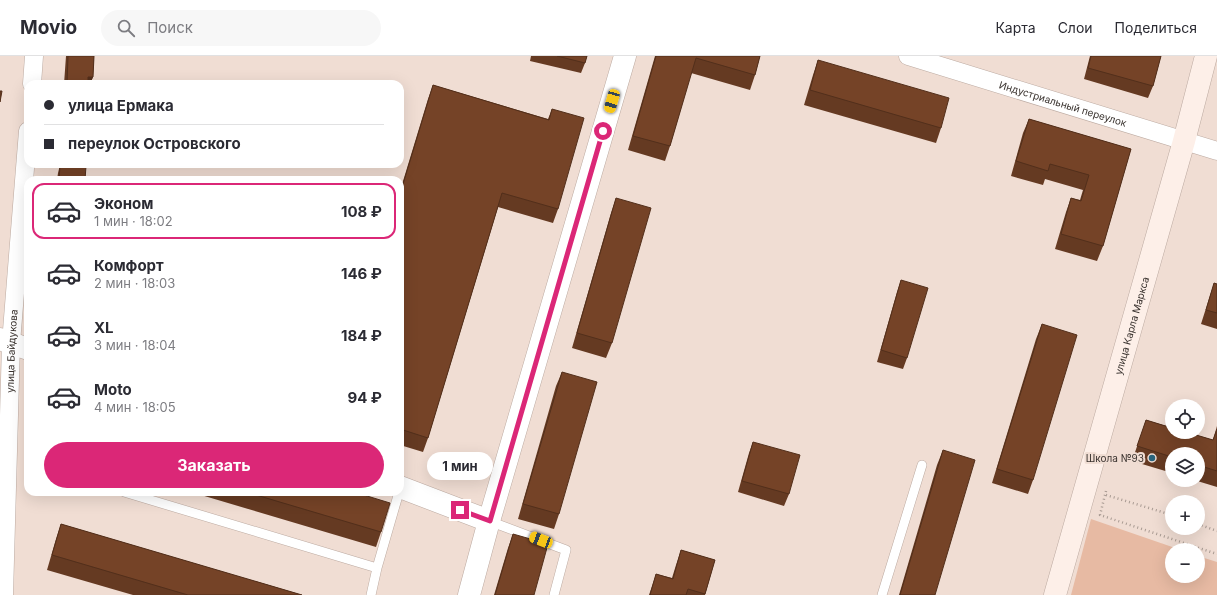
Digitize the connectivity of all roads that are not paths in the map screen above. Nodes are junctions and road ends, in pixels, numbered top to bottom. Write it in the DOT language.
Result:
graph roads {
  1 [pos="34,56"];
  2 [pos="625,56"];
  3 [pos="1206,56"];
  4 [pos="920,58"];
  5 [pos="32,80"];
  6 [pos="1184,141"];
  7 [pos="1217,151"];
  8 [pos="24,188"];
  9 [pos="13,344"];
  10 [pos="922,465"];
  11 [pos="404,490"];
  12 [pos="137,496"];
  13 [pos="398,496"];
  14 [pos="490,521"];
  15 [pos="377,568"];
  16 [pos="4,595"];
  17 [pos="371,595"];
  18 [pos="469,595"];
  19 [pos="554,595"];
  20 [pos="882,595"];
  21 [pos="1055,595"];
  1 -- 5 [label="street"];
  2 -- 14 [label="street"];
  3 -- 6 [label="main road, улица Карла Маркса"];
  4 -- 6 [label="street, Индустриальный переулок"];
  6 -- 7 [label="street, Индустриальный переулок"];
  6 -- 21 [label="main road, улица Карла Маркса"];
  8 -- 9 [label="street, улица Байдукова"];
  9 -- 16 [label="street, улица Байдукова"];
  10 -- 20 [label="lane"];
  11 -- 14 [label="street"];
  12 -- 15 [label="lane"];
  13 -- 15 [label="lane"];
  14 -- 18 [label="street"];
  14 -- 19 [label="lane"];
  15 -- 17 [label="lane"];
}
